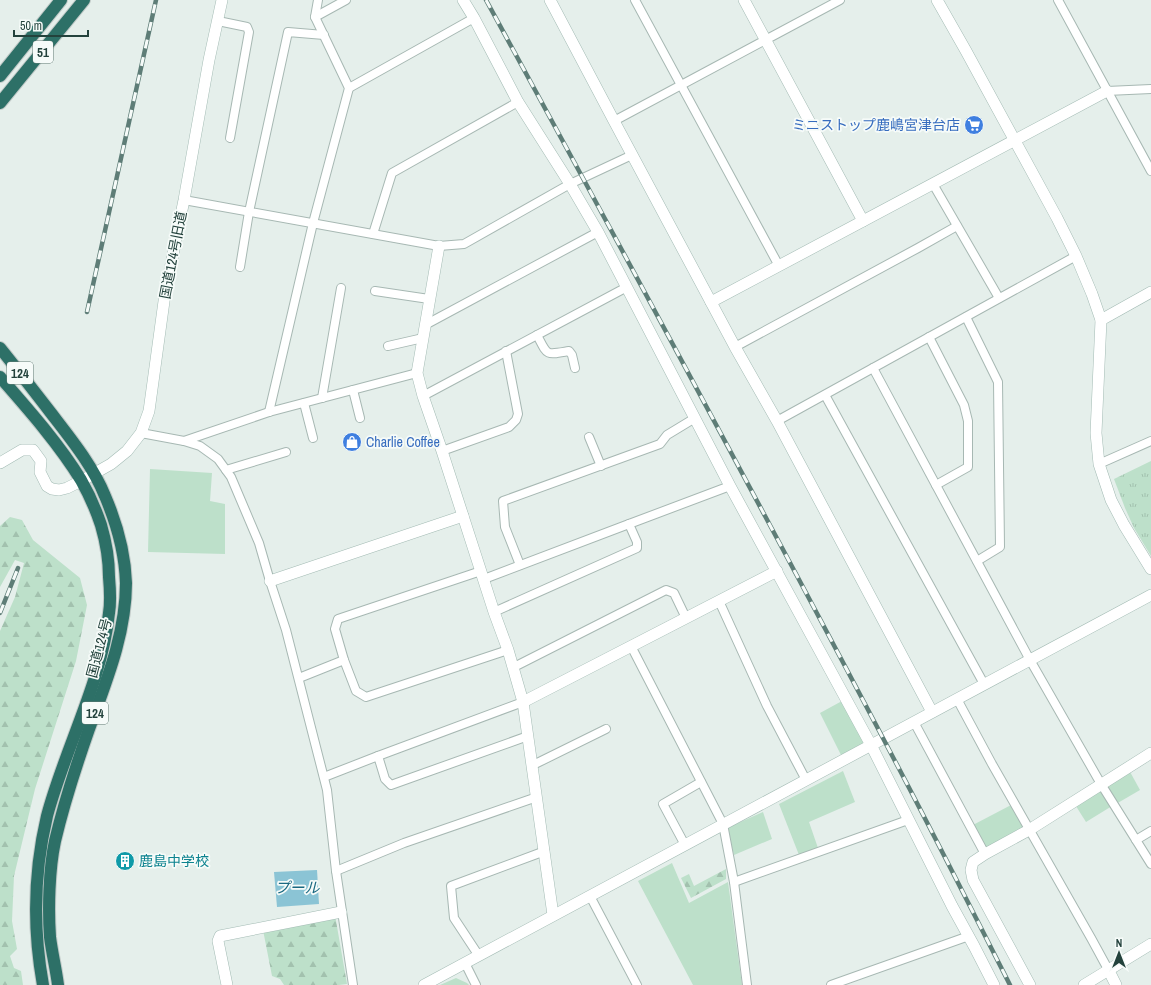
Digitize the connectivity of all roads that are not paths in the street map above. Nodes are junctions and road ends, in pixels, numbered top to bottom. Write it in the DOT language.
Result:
graph roads {
  1 [pos="61,0"];
  2 [pos="84,0"];
  3 [pos="222,0"];
  4 [pos="318,0"];
  5 [pos="346,0"];
  6 [pos="463,0"];
  7 [pos="550,0"];
  8 [pos="635,0"];
  9 [pos="744,0"];
  10 [pos="840,0"];
  11 [pos="937,0"];
  12 [pos="1058,0"];
  13 [pos="828,3"];
  14 [pos="315,17"];
  15 [pos="474,18"];
  16 [pos="218,21"];
  17 [pos="324,35"];
  18 [pos="765,40"];
  19 [pos="0,76"];
  20 [pos="681,86"];
  21 [pos="349,88"];
  22 [pos="1151,89"];
  23 [pos="1107,90"];
  24 [pos="518,102"];
  25 [pos="0,103"];
  26 [pos="614,122"];
  27 [pos="230,138"];
  28 [pos="1014,140"];
  29 [pos="632,155"];
  30 [pos="1151,171"];
  31 [pos="570,184"];
  32 [pos="933,184"];
  33 [pos="184,200"];
  34 [pos="249,212"];
  35 [pos="864,221"];
  36 [pos="313,223"];
  37 [pos="957,226"];
  38 [pos="598,232"];
  39 [pos="373,234"];
  40 [pos="439,246"];
  41 [pos="1076,256"];
  42 [pos="779,266"];
  43 [pos="240,267"];
  44 [pos="627,287"];
  45 [pos="341,288"];
  46 [pos="375,291"];
  47 [pos="1151,292"];
  48 [pos="999,298"];
  49 [pos="429,299"];
  50 [pos="711,302"];
  51 [pos="966,317"];
  52 [pos="1101,320"];
  53 [pos="425,325"];
  54 [pos="537,335"];
  55 [pos="929,337"];
  56 [pos="423,338"];
  57 [pos="388,346"];
  58 [pos="735,347"];
  59 [pos="0,348"];
  60 [pos="506,351"];
  61 [pos="575,368"];
  62 [pos="873,368"];
  63 [pos="417,373"];
  64 [pos="0,377"];
  65 [pos="353,390"];
  66 [pos="824,394"];
  67 [pos="423,396"];
  68 [pos="322,398"];
  69 [pos="304,403"];
  70 [pos="269,412"];
  71 [pos="360,418"];
  72 [pos="695,418"];
  73 [pos="777,421"];
  74 [pos="141,433"];
  75 [pos="589,437"];
  76 [pos="313,438"];
  77 [pos="184,440"];
  78 [pos="1151,441"];
  79 [pos="442,451"];
  80 [pos="286,452"];
  81 [pos="0,463"];
  82 [pos="1099,464"];
  83 [pos="601,466"];
  84 [pos="226,470"];
  85 [pos="94,474"];
  86 [pos="81,481"];
  87 [pos="936,485"];
  88 [pos="730,486"];
  89 [pos="463,516"];
  90 [pos="630,524"];
  91 [pos="977,561"];
  92 [pos="520,565"];
  93 [pos="1151,569"];
  94 [pos="777,571"];
  95 [pos="483,575"];
  96 [pos="270,581"];
  97 [pos="1151,595"];
  98 [pos="719,601"];
  99 [pos="494,612"];
  100 [pos="686,618"];
  101 [pos="631,646"];
  102 [pos="508,650"];
  103 [pos="344,660"];
  104 [pos="1030,660"];
  105 [pos="514,667"];
  106 [pos="298,678"];
  107 [pos="984,684"];
  108 [pos="957,699"];
  109 [pos="523,702"];
  110 [pos="932,712"];
  111 [pos="914,722"];
  112 [pos="606,729"];
  113 [pos="528,736"];
  114 [pos="871,745"];
  115 [pos="1151,753"];
  116 [pos="378,756"];
  117 [pos="533,765"];
  118 [pos="324,777"];
  119 [pos="806,780"];
  120 [pos="701,782"];
  121 [pos="1101,784"];
  122 [pos="538,797"];
  123 [pos="908,820"];
  124 [pos="723,824"];
  125 [pos="1029,830"];
  126 [pos="1151,831"];
  127 [pos="1136,840"];
  128 [pos="685,845"];
  129 [pos="545,851"];
  130 [pos="985,854"];
  131 [pos="1151,864"];
  132 [pos="336,871"];
  133 [pos="734,882"];
  134 [pos="590,896"];
  135 [pos="341,912"];
  136 [pos="553,915"];
  137 [pos="969,936"];
  138 [pos="1151,944"];
  139 [pos="479,956"];
  140 [pos="465,963"];
  141 [pos="1109,971"];
  142 [pos="43,985"];
  143 [pos="58,985"];
  144 [pos="227,985"];
  145 [pos="353,985"];
  146 [pos="424,985"];
  147 [pos="476,985"];
  148 [pos="638,985"];
  149 [pos="747,985"];
  150 [pos="831,985"];
  151 [pos="994,985"];
  152 [pos="1030,985"];
  153 [pos="1084,985"];
  154 [pos="1116,985"];
  1 -- 19 [label="highway, 51"];
  2 -- 25 [label="highway, 51"];
  3 -- 16 [label="street, 国道124号旧道"];
  4 -- 14 [label="street"];
  5 -- 14 [label="street"];
  6 -- 15 [label="street"];
  7 -- 26 [label="street"];
  8 -- 20 [label="street"];
  9 -- 18 [label="street"];
  10 -- 13 [label="street"];
  11 -- 28 [label="street"];
  12 -- 23 [label="street"];
  13 -- 18 [label="street"];
  14 -- 17 [label="street"];
  15 -- 21 [label="street"];
  15 -- 24 [label="street"];
  16 -- 27 [label="street"];
  16 -- 33 [label="street, 国道124号旧道"];
  17 -- 21 [label="street"];
  17 -- 34 [label="street"];
  18 -- 20 [label="street"];
  18 -- 35 [label="street"];
  20 -- 26 [label="street"];
  20 -- 42 [label="street"];
  21 -- 36 [label="street"];
  22 -- 23 [label="street"];
  23 -- 28 [label="street"];
  23 -- 30 [label="street"];
  24 -- 31 [label="street"];
  24 -- 39 [label="street"];
  26 -- 29 [label="street"];
  28 -- 32 [label="street"];
  28 -- 41 [label="street"];
  29 -- 31 [label="street"];
  29 -- 50 [label="street"];
  31 -- 38 [label="street"];
  31 -- 40 [label="street"];
  32 -- 35 [label="street"];
  32 -- 37 [label="street"];
  33 -- 34 [label="street"];
  33 -- 74 [label="street, 国道124号旧道"];
  34 -- 36 [label="street"];
  34 -- 43 [label="street"];
  35 -- 42 [label="street"];
  36 -- 39 [label="street"];
  36 -- 70 [label="street"];
  37 -- 48 [label="street"];
  37 -- 58 [label="street"];
  38 -- 44 [label="street"];
  38 -- 53 [label="street"];
  39 -- 40 [label="street"];
  40 -- 49 [label="street"];
  41 -- 48 [label="street"];
  41 -- 52 [label="street"];
  42 -- 50 [label="street"];
  44 -- 54 [label="street"];
  44 -- 72 [label="street"];
  45 -- 68 [label="street"];
  46 -- 49 [label="street"];
  47 -- 52 [label="street"];
  48 -- 51 [label="street"];
  49 -- 53 [label="street"];
  50 -- 58 [label="street"];
  51 -- 55 [label="street"];
  51 -- 91 [label="street"];
  52 -- 82 [label="street"];
  53 -- 56 [label="street"];
  54 -- 60 [label="street"];
  54 -- 61 [label="street"];
  55 -- 62 [label="street"];
  55 -- 87 [label="street"];
  56 -- 57 [label="street"];
  56 -- 63 [label="street"];
  58 -- 73 [label="street"];
  59 -- 85 [label="highway, 国道124号 / 124"];
  60 -- 67 [label="street"];
  60 -- 79 [label="street"];
  62 -- 66 [label="street"];
  62 -- 87 [label="street"];
  63 -- 65 [label="street"];
  63 -- 67 [label="street"];
  64 -- 86 [label="highway, 国道124号 / 124"];
  65 -- 68 [label="street"];
  65 -- 71 [label="street"];
  66 -- 73 [label="street"];
  66 -- 107 [label="street"];
  67 -- 79 [label="street"];
  68 -- 69 [label="street"];
  69 -- 70 [label="street"];
  69 -- 76 [label="street"];
  70 -- 77 [label="street"];
  72 -- 83 [label="street"];
  72 -- 88 [label="street"];
  73 -- 110 [label="street"];
  74 -- 77 [label="street"];
  74 -- 85 [label="street, 国道124号旧道"];
  75 -- 83 [label="street"];
  77 -- 84 [label="street"];
  78 -- 82 [label="street"];
  79 -- 89 [label="street"];
  80 -- 84 [label="street"];
  81 -- 86 [label="street, 国道124号旧道"];
  82 -- 93 [label="street"];
  83 -- 92 [label="street"];
  84 -- 96 [label="street"];
  85 -- 86 [label="street, 国道124号旧道"];
  85 -- 143 [label="highway, 国道124号 / 124"];
  86 -- 142 [label="highway, 国道124号 / 124"];
  87 -- 91 [label="street"];
  88 -- 90 [label="street"];
  88 -- 94 [label="street"];
  89 -- 95 [label="street"];
  89 -- 96 [label="street"];
  90 -- 92 [label="street"];
  90 -- 99 [label="street"];
  91 -- 104 [label="street"];
  92 -- 95 [label="street"];
  94 -- 98 [label="street"];
  94 -- 114 [label="street"];
  95 -- 99 [label="street"];
  95 -- 103 [label="street"];
  96 -- 106 [label="street"];
  97 -- 104 [label="street"];
  98 -- 100 [label="street"];
  98 -- 119 [label="street"];
  99 -- 102 [label="street"];
  100 -- 101 [label="street"];
  100 -- 105 [label="street"];
  101 -- 109 [label="street"];
  101 -- 120 [label="street"];
  102 -- 103 [label="street"];
  102 -- 105 [label="street"];
  103 -- 106 [label="street"];
  104 -- 107 [label="street"];
  104 -- 121 [label="street"];
  105 -- 109 [label="street"];
  106 -- 118 [label="street"];
  107 -- 108 [label="street"];
  108 -- 110 [label="street"];
  108 -- 125 [label="street"];
  109 -- 113 [label="street"];
  109 -- 116 [label="street"];
  110 -- 111 [label="street"];
  111 -- 114 [label="street"];
  111 -- 130 [label="street"];
  112 -- 117 [label="street"];
  113 -- 116 [label="street"];
  113 -- 117 [label="street"];
  114 -- 119 [label="street"];
  114 -- 123 [label="street"];
  115 -- 121 [label="street"];
  116 -- 118 [label="street"];
  117 -- 122 [label="street"];
  118 -- 132 [label="street"];
  119 -- 124 [label="street"];
  120 -- 124 [label="street"];
  120 -- 128 [label="street"];
  121 -- 125 [label="street"];
  121 -- 127 [label="street"];
  122 -- 129 [label="street"];
  122 -- 132 [label="street"];
  123 -- 133 [label="street"];
  123 -- 137 [label="street"];
  124 -- 128 [label="street"];
  124 -- 133 [label="street"];
  125 -- 130 [label="street"];
  125 -- 141 [label="street"];
  126 -- 127 [label="street"];
  127 -- 131 [label="street"];
  128 -- 134 [label="street"];
  129 -- 136 [label="street"];
  129 -- 139 [label="street"];
  130 -- 152 [label="street"];
  132 -- 135 [label="street"];
  133 -- 149 [label="street"];
  134 -- 136 [label="street"];
  134 -- 148 [label="street"];
  135 -- 144 [label="street"];
  135 -- 145 [label="street"];
  136 -- 139 [label="street"];
  137 -- 150 [label="street"];
  137 -- 151 [label="street"];
  138 -- 141 [label="street"];
  139 -- 140 [label="street"];
  140 -- 146 [label="street"];
  140 -- 147 [label="street"];
  141 -- 153 [label="street"];
  141 -- 154 [label="street"];
}
